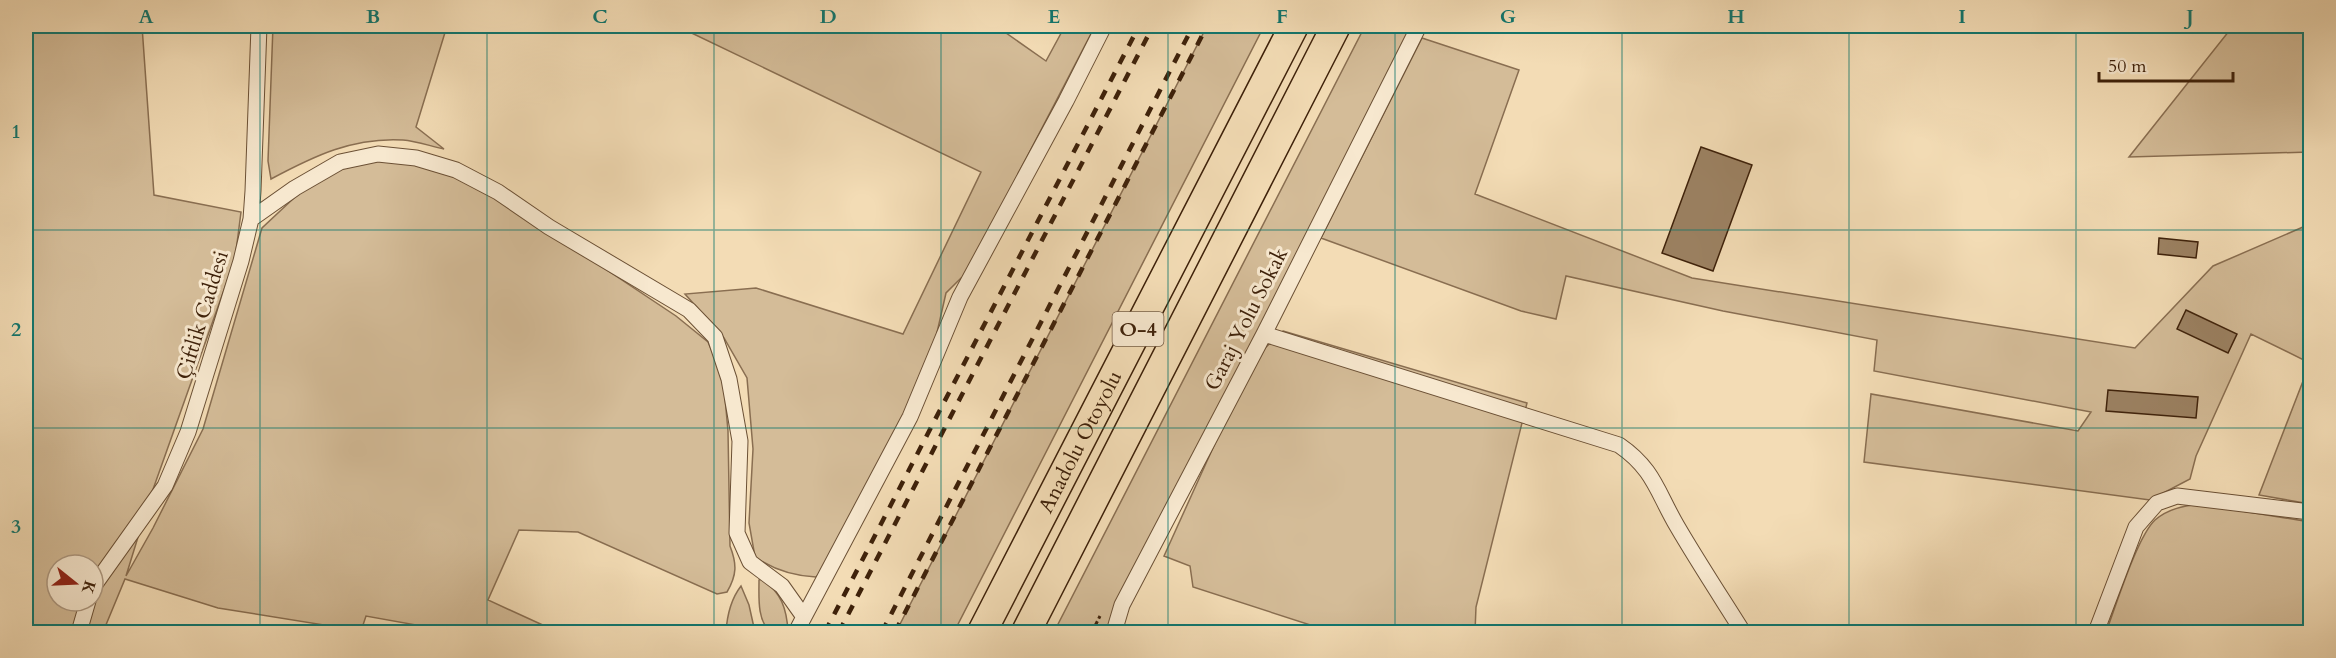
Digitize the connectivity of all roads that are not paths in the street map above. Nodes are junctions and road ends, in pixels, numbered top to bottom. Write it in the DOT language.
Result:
graph roads {
  1 [pos="260,26"];
  2 [pos="1104,26"];
  3 [pos="1294,26"];
  4 [pos="1336,26"];
  5 [pos="1419,26"];
  6 [pos="251,219"];
  7 [pos="1264,334"];
  8 [pos="2310,512"];
  9 [pos="105,570"];
  10 [pos="85,613"];
  11 [pos="804,617"];
  12 [pos="79,633"];
  13 [pos="796,633"];
  14 [pos="982,633"];
  15 [pos="1026,633"];
  16 [pos="1113,633"];
  17 [pos="1743,633"];
  18 [pos="2096,633"];
  1 -- 6 [label="street, Çiftlik Caddesi"];
  2 -- 11 [label="street"];
  3 -- 14 [label="highway, Anadolu Otoyolu / O-4"];
  4 -- 15 [label="highway, Anadolu Otoyolu / O-4"];
  5 -- 7 [label="street, Garaj Yolu Sokak"];
  6 -- 9 [label="street, Çiftlik Caddesi"];
  6 -- 11 [label="street"];
  7 -- 16 [label="street, Garaj Yolu Sokak"];
  7 -- 17 [label="street"];
  8 -- 18 [label="street"];
  10 -- 12 [label="street"];
  11 -- 13 [label="street"];
}
